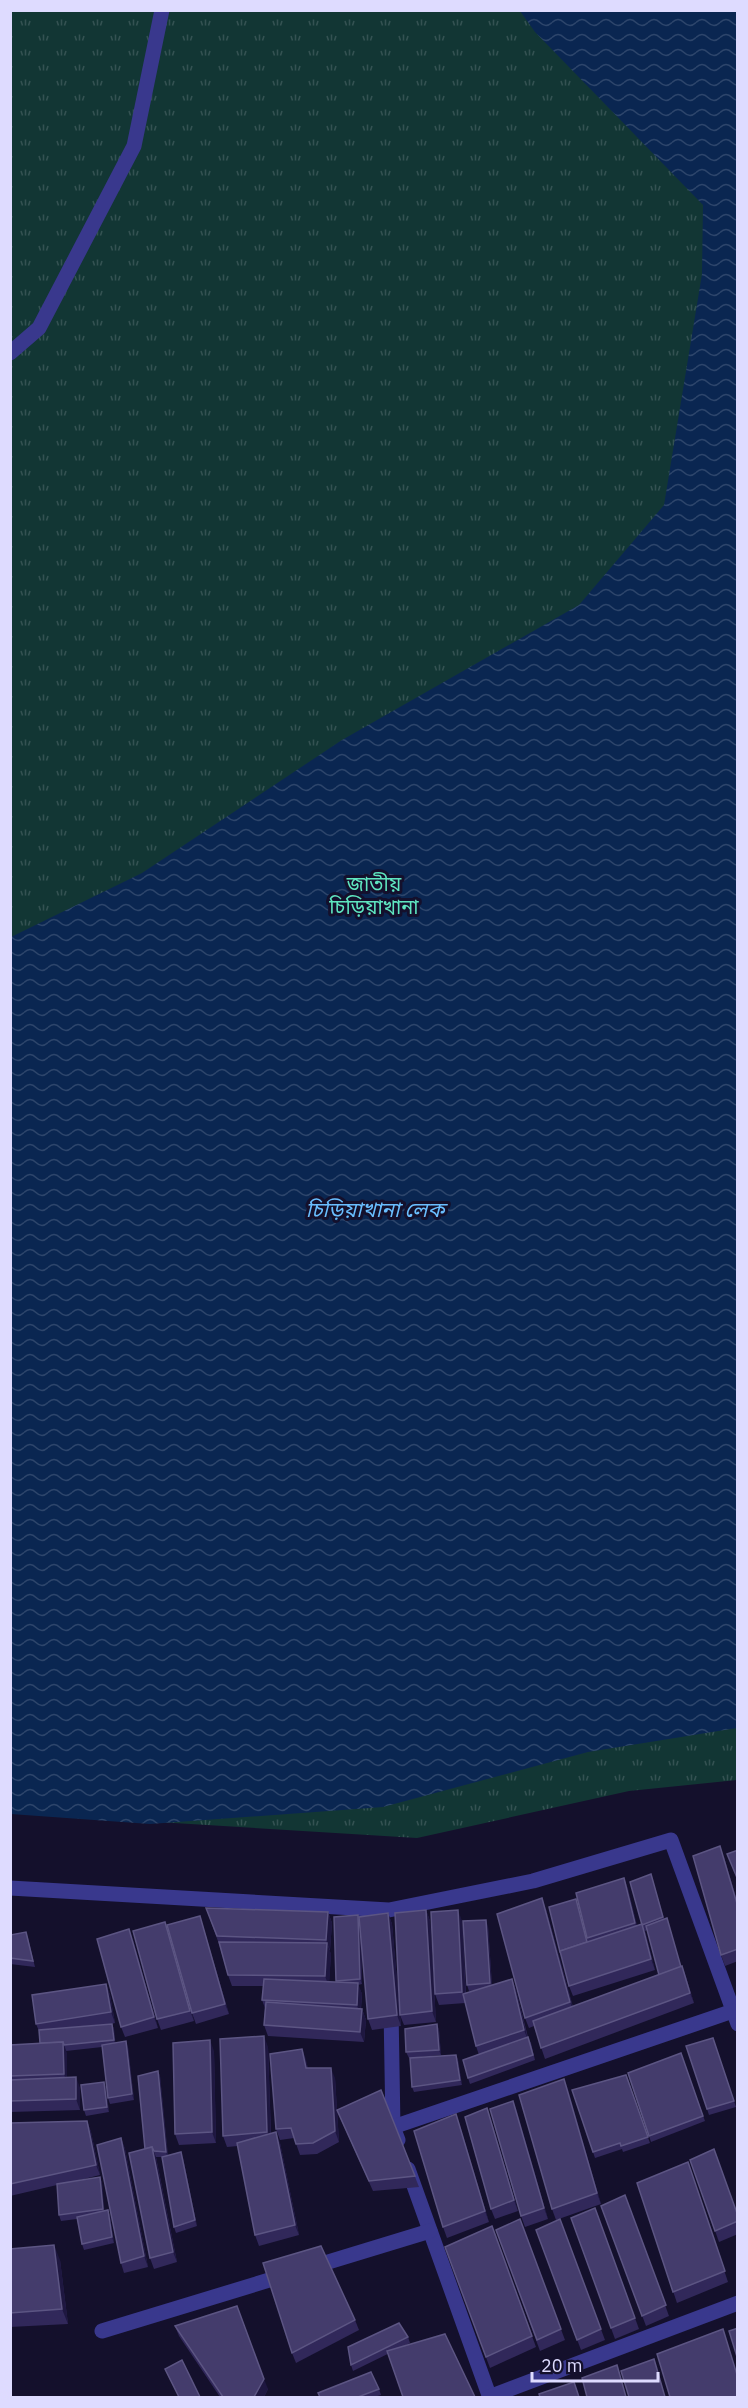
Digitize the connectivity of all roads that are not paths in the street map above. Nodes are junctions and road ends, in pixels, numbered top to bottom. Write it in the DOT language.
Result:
graph roads {
  1 [pos="162,10"];
  2 [pos="10,353"];
  3 [pos="10,1888"];
  4 [pos="390,1990"];
  5 [pos="735,2017"];
  6 [pos="393,2127"];
  7 [pos="430,2231"];
  8 [pos="738,2303"];
  9 [pos="102,2331"];
  10 [pos="490,2397"];
  1 -- 2 [label="street"];
  3 -- 5 [label="street"];
  4 -- 6 [label="street"];
  5 -- 6 [label="street"];
  6 -- 7 [label="street"];
  7 -- 9 [label="street"];
  7 -- 10 [label="street"];
  8 -- 10 [label="street"];
}
